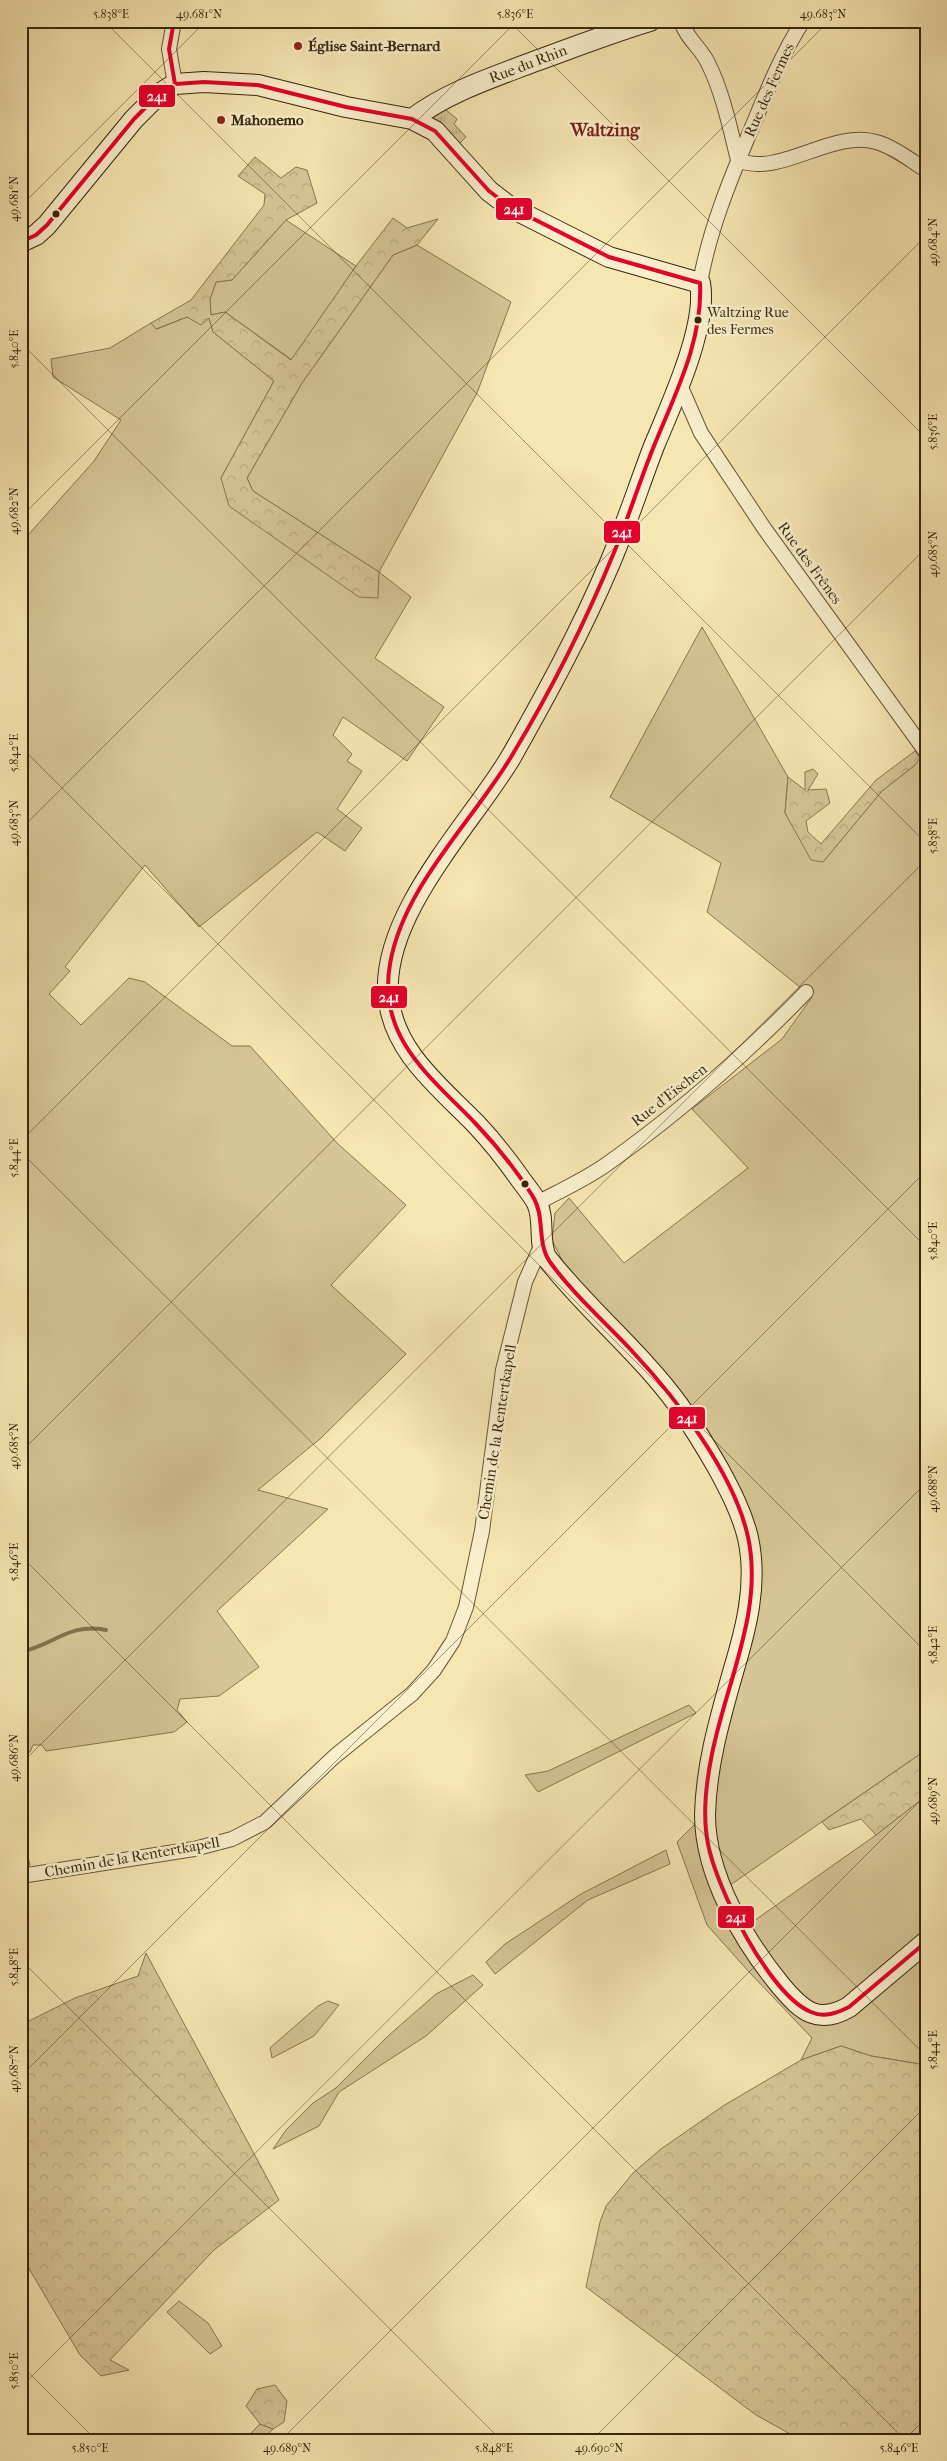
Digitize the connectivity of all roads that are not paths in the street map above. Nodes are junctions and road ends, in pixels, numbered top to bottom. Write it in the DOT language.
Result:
graph roads {
  1 [pos="174,21"];
  2 [pos="650,21"];
  3 [pos="681,21"];
  4 [pos="803,21"];
  5 [pos="175,84"];
  6 [pos="412,120"];
  7 [pos="738,160"];
  8 [pos="926,170"];
  9 [pos="21,242"];
  10 [pos="700,283"];
  11 [pos="680,385"];
  12 [pos="926,752"];
  13 [pos="806,992"];
  14 [pos="537,1204"];
  15 [pos="542,1246"];
  16 [pos="21,1876"];
  17 [pos="926,1942"];
  1 -- 5 [label="street"];
  2 -- 6 [label="street, Rue du Rhin"];
  3 -- 7 [label="street, Rue des Fermes"];
  4 -- 7 [label="street, Rue des Fermes"];
  5 -- 6 [label="street"];
  5 -- 9 [label="street"];
  6 -- 10 [label="street"];
  7 -- 8 [label="street"];
  7 -- 10 [label="street, Rue des Fermes"];
  10 -- 11 [label="street, Rue des Fermes"];
  11 -- 12 [label="street, Rue des Frênes"];
  11 -- 14 [label="street"];
  13 -- 14 [label="street, Rue d'Eischen"];
  14 -- 15 [label="street"];
  15 -- 16 [label="street, Chemin de la Rentertkapell"];
  15 -- 17 [label="street"];
}
